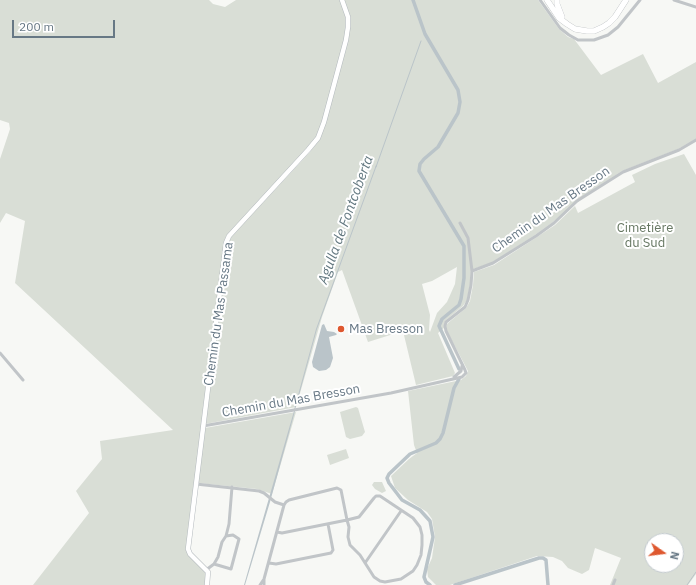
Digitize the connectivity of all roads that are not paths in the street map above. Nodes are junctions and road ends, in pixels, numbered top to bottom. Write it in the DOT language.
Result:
graph roads {
  1 [pos="342,0"];
  2 [pos="540,0"];
  3 [pos="547,0"];
  4 [pos="557,0"];
  5 [pos="626,0"];
  6 [pos="640,0"];
  7 [pos="674,0"];
  8 [pos="696,7"];
  9 [pos="567,24"];
  10 [pos="696,140"];
  11 [pos="460,223"];
  12 [pos="472,271"];
  13 [pos="0,353"];
  14 [pos="462,365"];
  15 [pos="453,379"];
  16 [pos="23,380"];
  17 [pos="203,426"];
  18 [pos="196,484"];
  19 [pos="232,488"];
  20 [pos="284,505"];
  21 [pos="401,511"];
  22 [pos="347,520"];
  23 [pos="328,524"];
  24 [pos="277,532"];
  25 [pos="226,536"];
  26 [pos="365,563"];
  27 [pos="214,564"];
  28 [pos="268,564"];
  29 [pos="206,570"];
  30 [pos="264,579"];
  31 [pos="615,580"];
  32 [pos="207,585"];
  33 [pos="260,585"];
  34 [pos="264,585"];
  35 [pos="613,585"];
  1 -- 17 [label="street, Chemin du Mas Passama"];
  2 -- 6 [label="street"];
  3 -- 9 [label="highway"];
  4 -- 9 [label="highway"];
  5 -- 9 [label="highway"];
  7 -- 8 [label="street"];
  10 -- 12 [label="street, Chemin du Mas Bresson"];
  11 -- 12 [label="street"];
  12 -- 14 [label="street"];
  13 -- 16 [label="street"];
  14 -- 15 [label="street"];
  14 -- 15 [label="street"];
  15 -- 17 [label="street, Chemin du Mas Bresson"];
  17 -- 18 [label="street, Chemin du Mas Passama"];
  18 -- 19 [label="street"];
  18 -- 29 [label="street, Chemin du Mas Passama"];
  19 -- 20 [label="street"];
  19 -- 25 [label="street"];
  20 -- 22 [label="street"];
  20 -- 24 [label="street"];
  21 -- 22 [label="street"];
  21 -- 26 [label="street"];
  21 -- 26 [label="street"];
  22 -- 23 [label="street"];
  22 -- 26 [label="street"];
  23 -- 24 [label="street"];
  23 -- 28 [label="street"];
  24 -- 28 [label="street"];
  25 -- 27 [label="street"];
  25 -- 27 [label="street"];
  27 -- 29 [label="street"];
  28 -- 30 [label="street"];
  29 -- 32 [label="street"];
  30 -- 33 [label="street"];
  30 -- 34 [label="street"];
  31 -- 35 [label="street"];
}
